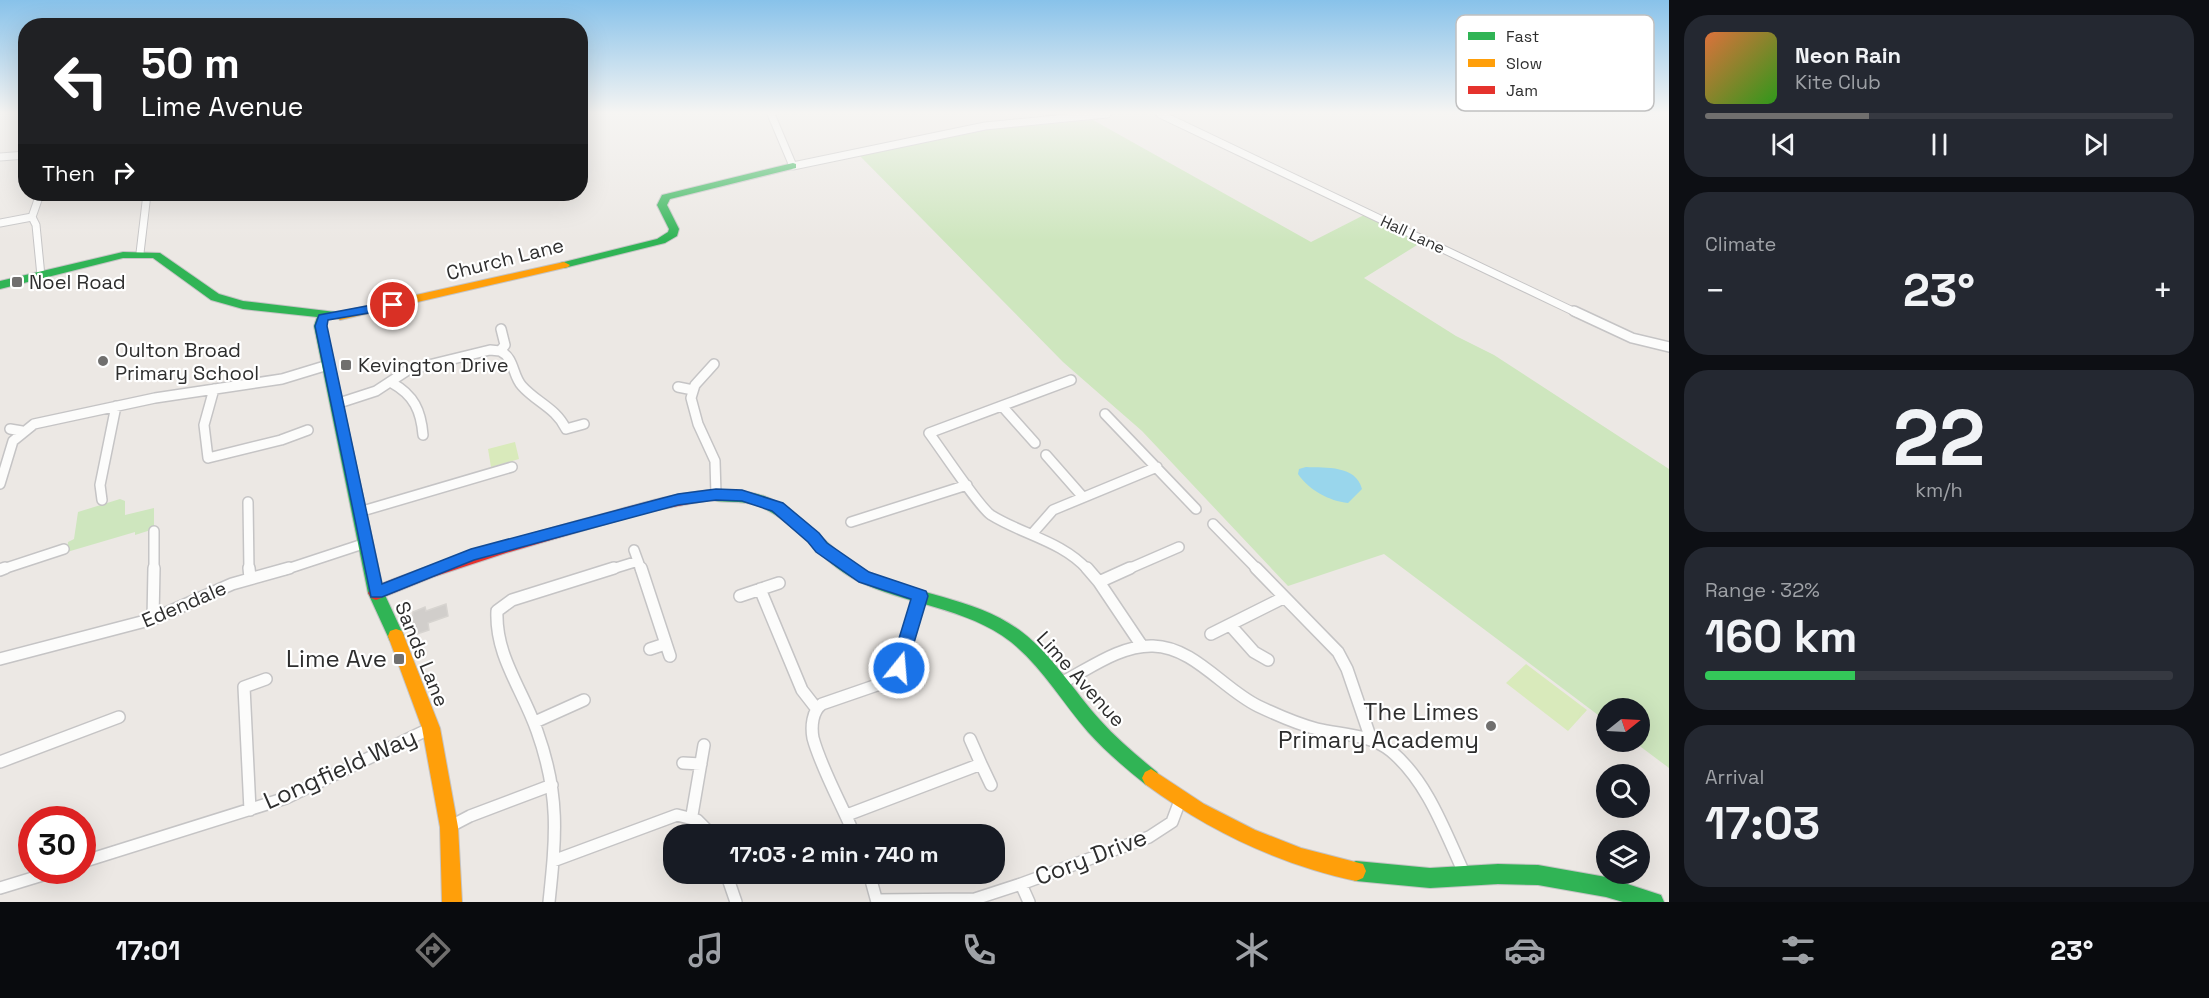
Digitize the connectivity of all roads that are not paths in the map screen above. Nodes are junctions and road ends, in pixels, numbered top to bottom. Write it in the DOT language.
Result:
graph roads {
  1 [pos="789,156"];
  2 [pos="841,156"];
  3 [pos="1248,156"];
  4 [pos="793,166"];
  5 [pos="38,201"];
  6 [pos="146,201"];
  7 [pos="32,217"];
  8 [pos="0,223"];
  9 [pos="140,253"];
  10 [pos="41,276"];
  11 [pos="0,285"];
  12 [pos="323,317"];
  13 [pos="501,329"];
  14 [pos="1669,347"];
  15 [pos="500,351"];
  16 [pos="328,364"];
  17 [pos="714,364"];
  18 [pos="1071,380"];
  19 [pos="392,382"];
  20 [pos="678,387"];
  21 [pos="214,389"];
  22 [pos="693,390"];
  23 [pos="336,404"];
  24 [pos="116,406"];
  25 [pos="1002,406"];
  26 [pos="1105,414"];
  27 [pos="584,424"];
  28 [pos="10,429"];
  29 [pos="22,430"];
  30 [pos="308,430"];
  31 [pos="423,435"];
  32 [pos="1035,443"];
  33 [pos="1046,454"];
  34 [pos="512,467"];
  35 [pos="1157,467"];
  36 [pos="0,484"];
  37 [pos="967,485"];
  38 [pos="716,495"];
  39 [pos="1082,496"];
  40 [pos="102,500"];
  41 [pos="248,502"];
  42 [pos="1196,509"];
  43 [pos="359,512"];
  44 [pos="851,522"];
  45 [pos="1213,524"];
  46 [pos="154,531"];
  47 [pos="1032,534"];
  48 [pos="366,543"];
  49 [pos="1179,547"];
  50 [pos="64,549"];
  51 [pos="634,550"];
  52 [pos="638,561"];
  53 [pos="0,570"];
  54 [pos="250,578"];
  55 [pos="1100,582"];
  56 [pos="779,583"];
  57 [pos="760,589"];
  58 [pos="376,593"];
  59 [pos="740,596"];
  60 [pos="920,596"];
  61 [pos="1283,598"];
  62 [pos="153,619"];
  63 [pos="1230,625"];
  64 [pos="1211,634"];
  65 [pos="665,644"];
  66 [pos="1142,646"];
  67 [pos="650,649"];
  68 [pos="670,656"];
  69 [pos="0,659"];
  70 [pos="1268,660"];
  71 [pos="266,679"];
  72 [pos="1061,683"];
  73 [pos="584,700"];
  74 [pos="816,708"];
  75 [pos="118,717"];
  76 [pos="535,722"];
  77 [pos="431,728"];
  78 [pos="970,739"];
  79 [pos="1371,739"];
  80 [pos="704,746"];
  81 [pos="0,762"];
  82 [pos="683,763"];
  83 [pos="700,764"];
  84 [pos="981,764"];
  85 [pos="552,785"];
  86 [pos="992,785"];
  87 [pos="1181,798"];
  88 [pos="250,810"];
  89 [pos="847,815"];
  90 [pos="692,816"];
  91 [pos="704,824"];
  92 [pos="850,824"];
  93 [pos="450,827"];
  94 [pos="96,858"];
  95 [pos="553,861"];
  96 [pos="1465,875"];
  97 [pos="18,882"];
  98 [pos="730,884"];
  99 [pos="872,884"];
  100 [pos="1021,884"];
  101 [pos="0,888"];
  102 [pos="877,901"];
  103 [pos="452,902"];
  104 [pos="549,902"];
  105 [pos="736,902"];
  106 [pos="1029,902"];
  107 [pos="1654,902"];
  1 -- 4 [label="street"];
  2 -- 4 [label="street"];
  3 -- 14 [label="street, Hall Lane"];
  4 -- 12 [label="street, Church Lane"];
  5 -- 7 [label="street"];
  6 -- 9 [label="street"];
  7 -- 8 [label="street"];
  7 -- 10 [label="street"];
  9 -- 10 [label="street"];
  9 -- 12 [label="street, Church Lane"];
  10 -- 11 [label="street"];
  12 -- 16 [label="street, Sands Lane"];
  13 -- 15 [label="street"];
  15 -- 19 [label="street"];
  15 -- 27 [label="street"];
  16 -- 21 [label="street"];
  16 -- 23 [label="street, Sands Lane"];
  17 -- 22 [label="street"];
  18 -- 25 [label="street"];
  19 -- 23 [label="street"];
  19 -- 31 [label="street"];
  20 -- 22 [label="street"];
  21 -- 24 [label="street"];
  21 -- 30 [label="street"];
  22 -- 38 [label="street"];
  23 -- 43 [label="street, Sands Lane"];
  24 -- 29 [label="street"];
  24 -- 40 [label="street"];
  25 -- 32 [label="street"];
  25 -- 37 [label="street"];
  26 -- 35 [label="street"];
  28 -- 29 [label="street"];
  29 -- 36 [label="street"];
  33 -- 39 [label="street"];
  34 -- 43 [label="street"];
  35 -- 39 [label="street"];
  35 -- 42 [label="street"];
  37 -- 44 [label="street"];
  37 -- 47 [label="street"];
  38 -- 58 [label="street, Lime Avenue"];
  38 -- 60 [label="street, Lime Avenue"];
  39 -- 47 [label="street"];
  41 -- 54 [label="street"];
  43 -- 48 [label="street, Sands Lane"];
  45 -- 61 [label="street"];
  46 -- 62 [label="street"];
  47 -- 55 [label="street"];
  48 -- 54 [label="street, Edendale"];
  48 -- 58 [label="street, Sands Lane"];
  49 -- 55 [label="street"];
  50 -- 53 [label="street"];
  51 -- 52 [label="street"];
  52 -- 65 [label="street"];
  52 -- 76 [label="street"];
  54 -- 62 [label="street, Edendale"];
  55 -- 66 [label="street"];
  56 -- 57 [label="street"];
  57 -- 59 [label="street"];
  57 -- 74 [label="street"];
  58 -- 77 [label="street, Sands Lane"];
  60 -- 72 [label="street, Lime Avenue"];
  60 -- 74 [label="street"];
  61 -- 63 [label="street"];
  61 -- 79 [label="street"];
  62 -- 69 [label="street, Edendale"];
  63 -- 64 [label="street"];
  63 -- 70 [label="street"];
  65 -- 67 [label="street"];
  65 -- 68 [label="street"];
  66 -- 72 [label="street"];
  66 -- 79 [label="street"];
  71 -- 88 [label="street, Longfield Way"];
  72 -- 87 [label="street, Lime Avenue"];
  73 -- 76 [label="street"];
  74 -- 89 [label="street"];
  75 -- 81 [label="street"];
  76 -- 85 [label="street"];
  77 -- 88 [label="street, Longfield Way"];
  77 -- 93 [label="street, Sands Lane"];
  78 -- 84 [label="street"];
  79 -- 96 [label="street"];
  80 -- 83 [label="street"];
  82 -- 83 [label="street"];
  83 -- 90 [label="street"];
  84 -- 86 [label="street"];
  84 -- 89 [label="street"];
  85 -- 93 [label="street"];
  85 -- 95 [label="street"];
  87 -- 96 [label="street, Lime Avenue"];
  87 -- 100 [label="street, Cory Drive"];
  88 -- 94 [label="street, Longfield Way"];
  89 -- 92 [label="street"];
  90 -- 91 [label="street"];
  90 -- 95 [label="street"];
  93 -- 103 [label="street, Sands Lane"];
  95 -- 104 [label="street"];
  96 -- 107 [label="street, Lime Avenue"];
  97 -- 101 [label="street"];
  98 -- 105 [label="street"];
  99 -- 102 [label="street"];
  100 -- 102 [label="street, Cory Drive"];
  100 -- 106 [label="street"];
}
